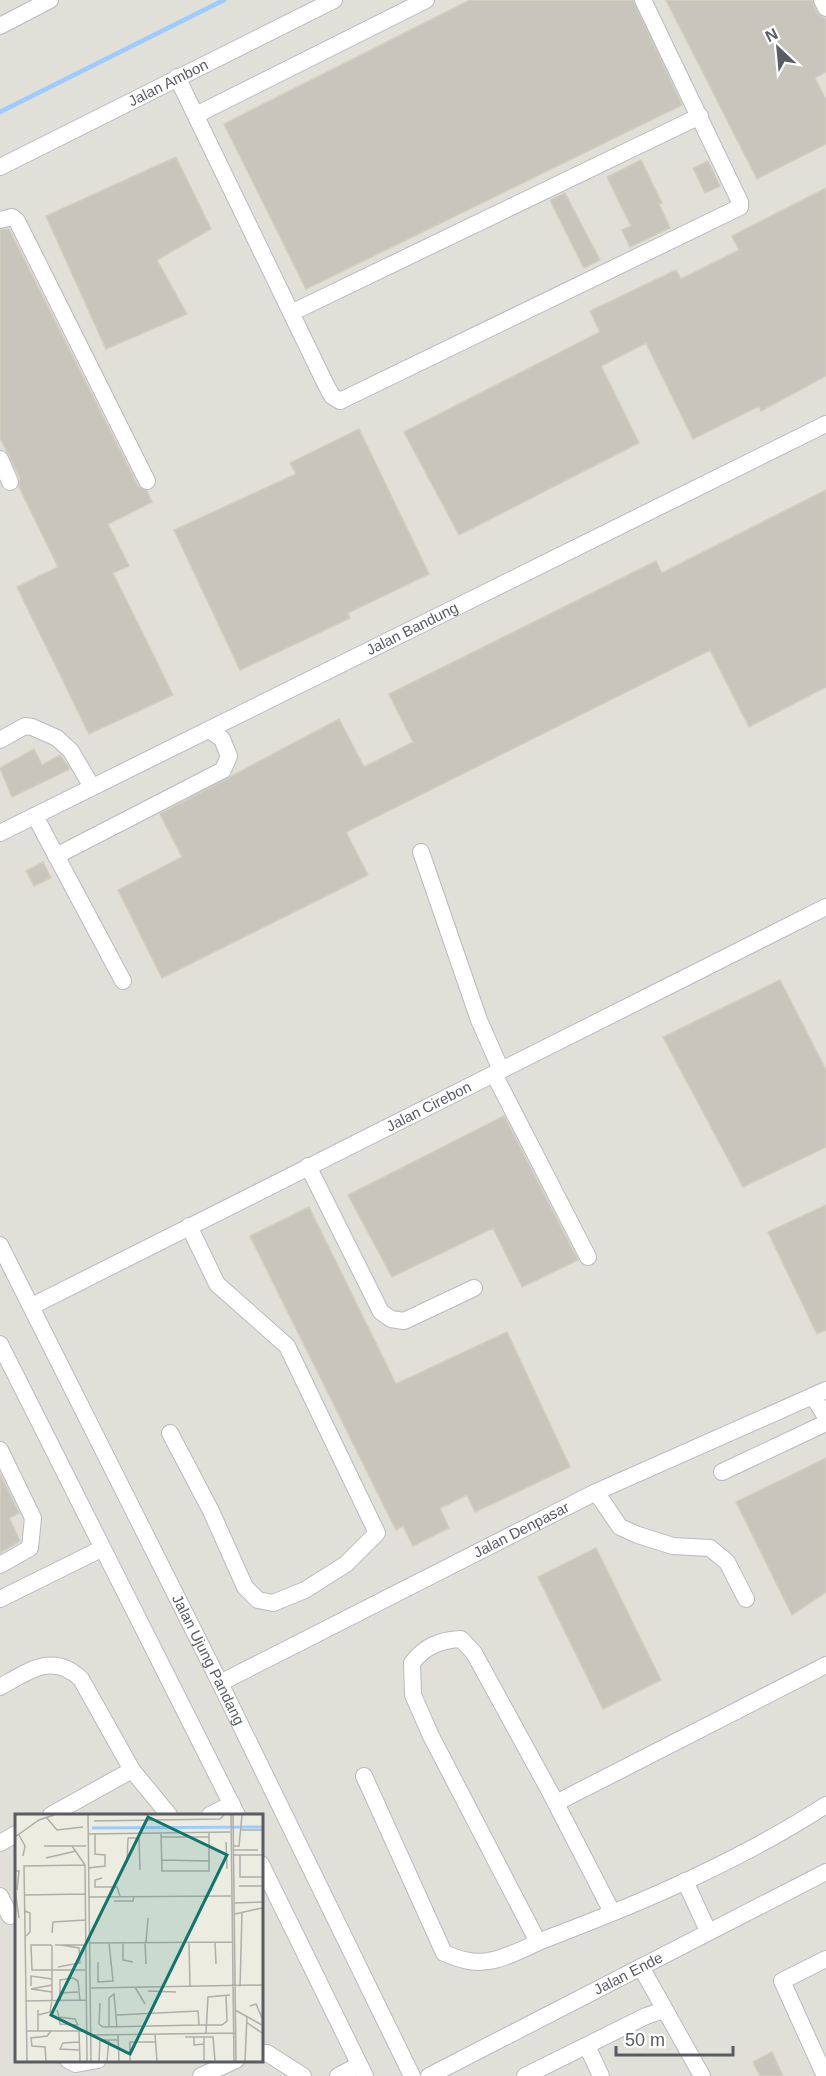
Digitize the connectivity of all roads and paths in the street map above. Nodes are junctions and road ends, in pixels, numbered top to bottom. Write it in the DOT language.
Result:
graph roads {
  1 [pos="50,0"];
  2 [pos="334,0"];
  3 [pos="426,0"];
  4 [pos="643,0"];
  5 [pos="822,0"];
  6 [pos="826,8"];
  7 [pos="0,26"];
  8 [pos="177,77"];
  9 [pos="196,115"];
  10 [pos="700,116"];
  11 [pos="0,167"];
  12 [pos="0,220"];
  13 [pos="293,312"];
  14 [pos="826,424"];
  15 [pos="0,459"];
  16 [pos="147,481"];
  17 [pos="10,482"];
  18 [pos="210,731"];
  19 [pos="0,740"];
  20 [pos="92,788"];
  21 [pos="35,816"];
  22 [pos="0,833"];
  23 [pos="421,852"];
  24 [pos="56,856"];
  25 [pos="826,907"];
  26 [pos="123,981"];
  27 [pos="497,1072"];
  28 [pos="308,1166"];
  29 [pos="189,1226"];
  30 [pos="0,1245"];
  31 [pos="588,1257"];
  32 [pos="474,1288"];
  33 [pos="33,1306"];
  34 [pos="0,1344"];
  35 [pos="820,1393"];
  36 [pos="826,1417"];
  37 [pos="826,1423"];
  38 [pos="170,1433"];
  39 [pos="0,1450"];
  40 [pos="722,1472"];
  41 [pos="596,1492"];
  42 [pos="101,1549"];
  43 [pos="0,1565"];
  44 [pos="0,1599"];
  45 [pos="746,1599"];
  46 [pos="826,1665"];
  47 [pos="220,1683"];
  48 [pos="0,1687"];
  49 [pos="132,1770"];
  50 [pos="364,1776"];
  51 [pos="556,1803"];
  52 [pos="826,1805"];
  53 [pos="234,1809"];
  54 [pos="53,1814"];
  55 [pos="168,1814"];
  56 [pos="214,1814"];
  57 [pos="15,1835"];
  58 [pos="0,1843"];
  59 [pos="262,1866"];
  60 [pos="826,1872"];
  61 [pos="685,1881"];
  62 [pos="0,1896"];
  63 [pos="612,1912"];
  64 [pos="9,1917"];
  65 [pos="708,1931"];
  66 [pos="538,1942"];
  67 [pos="826,1959"];
  68 [pos="641,1967"];
  69 [pos="664,2010"];
  70 [pos="588,2046"];
  71 [pos="263,2051"];
  72 [pos="95,2061"];
  73 [pos="234,2061"];
  74 [pos="76,2067"];
  75 [pos="362,2071"];
  76 [pos="201,2076"];
  77 [pos="303,2076"];
  78 [pos="338,2076"];
  79 [pos="412,2076"];
  80 [pos="429,2076"];
  81 [pos="525,2076"];
  82 [pos="601,2076"];
  83 [pos="702,2076"];
  84 [pos="825,2076"];
  1 -- 7 [label="street"];
  2 -- 8 [label="street, Jalan Ambon"];
  3 -- 9 [label="street"];
  4 -- 10 [label="street"];
  5 -- 6 [label="street"];
  8 -- 9 [label="street"];
  8 -- 11 [label="street, Jalan Ambon"];
  9 -- 13 [label="street"];
  10 -- 13 [label="street"];
  10 -- 13 [label="street"];
  12 -- 16 [label="street"];
  14 -- 18 [label="street, Jalan Bandung"];
  15 -- 17 [label="street"];
  18 -- 20 [label="street, Jalan Bandung"];
  18 -- 24 [label="street"];
  19 -- 20 [label="street"];
  20 -- 21 [label="street, Jalan Bandung"];
  21 -- 22 [label="street, Jalan Bandung"];
  21 -- 24 [label="street"];
  23 -- 27 [label="street"];
  24 -- 26 [label="street"];
  25 -- 27 [label="street, Jalan Cirebon"];
  27 -- 28 [label="street, Jalan Cirebon"];
  27 -- 31 [label="street"];
  28 -- 29 [label="street, Jalan Cirebon"];
  28 -- 32 [label="street"];
  29 -- 33 [label="street, Jalan Cirebon"];
  29 -- 38 [label="street"];
  30 -- 33 [label="street, Jalan Ujung Pandang"];
  33 -- 47 [label="street, Jalan Ujung Pandang"];
  34 -- 42 [label="street"];
  35 -- 36 [label="street"];
  35 -- 41 [label="street, Jalan Denpasar"];
  37 -- 40 [label="street"];
  39 -- 43 [label="street"];
  41 -- 45 [label="street"];
  41 -- 47 [label="street, Jalan Denpasar"];
  42 -- 44 [label="street"];
  42 -- 53 [label="street"];
  46 -- 51 [label="street"];
  47 -- 79 [label="street, Jalan Ujung Pandang"];
  48 -- 49 [label="street"];
  49 -- 54 [label="street"];
  49 -- 55 [label="street"];
  50 -- 66 [label="street"];
  51 -- 63 [label="street"];
  51 -- 66 [label="street"];
  52 -- 61 [label="street"];
  53 -- 56 [label="street"];
  57 -- 58 [label="street"];
  59 -- 75 [label="street"];
  60 -- 65 [label="street, Jalan Ende"];
  61 -- 63 [label="street"];
  61 -- 65 [label="street"];
  62 -- 64 [label="street"];
  63 -- 66 [label="street"];
  65 -- 68 [label="street, Jalan Ende"];
  67 -- 84 [label="street"];
  68 -- 69 [label="street"];
  68 -- 80 [label="street, Jalan Ende"];
  69 -- 70 [label="street"];
  69 -- 83 [label="street"];
  70 -- 81 [label="street"];
  70 -- 82 [label="street"];
  71 -- 77 [label="street"];
  72 -- 74 [label="street"];
  73 -- 76 [label="street"];
  75 -- 78 [label="street"];
}
